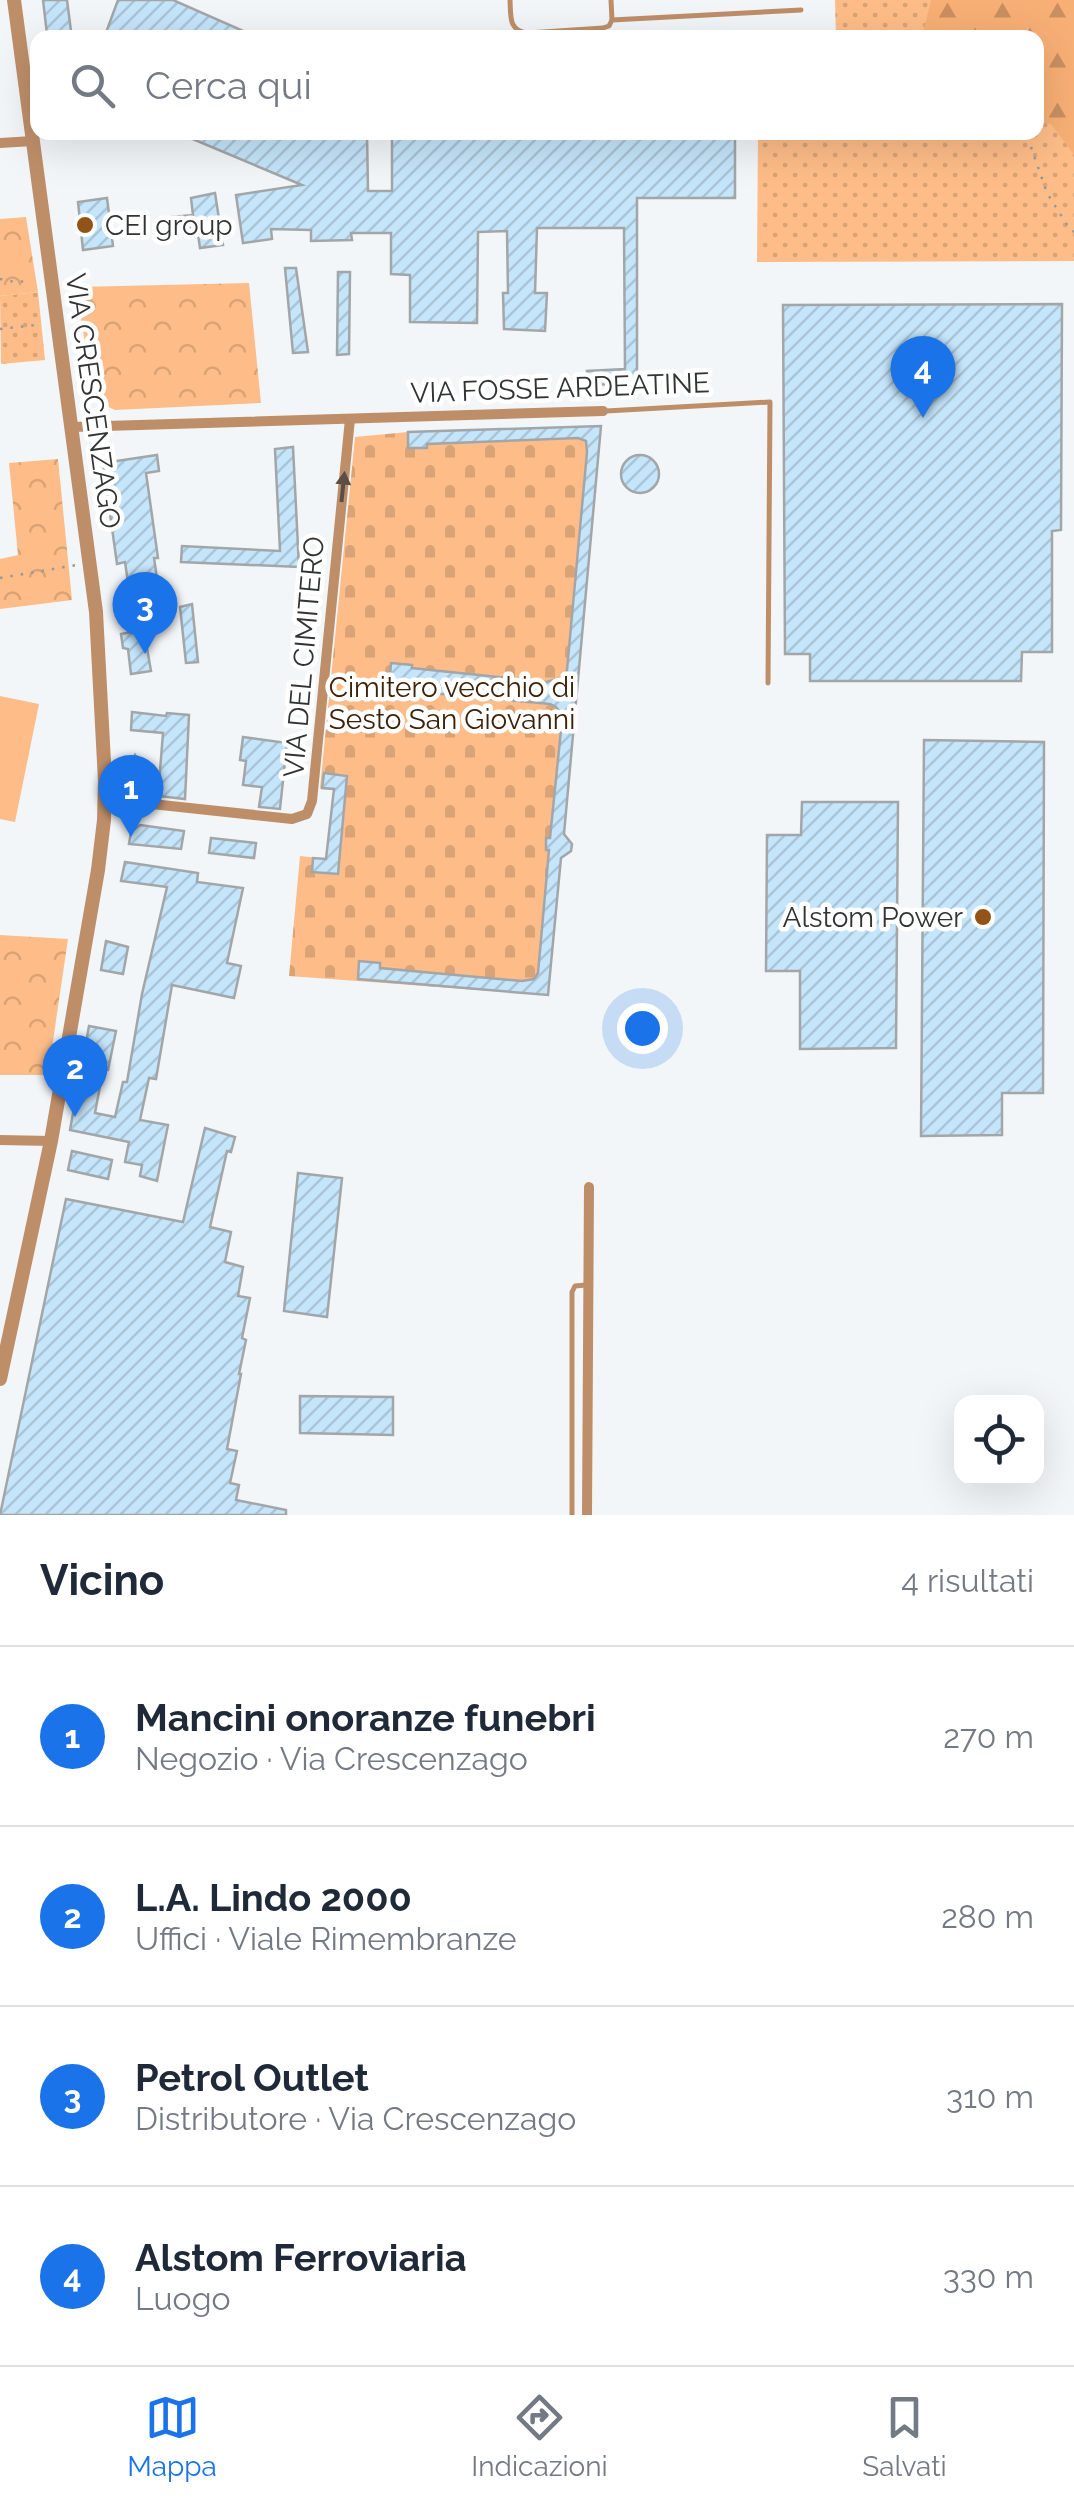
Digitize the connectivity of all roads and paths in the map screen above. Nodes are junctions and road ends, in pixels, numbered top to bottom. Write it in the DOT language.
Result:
graph roads {
  1 [pos="14,0"];
  2 [pos="510,0"];
  3 [pos="611,0"];
  4 [pos="801,10"];
  5 [pos="612,20"];
  6 [pos="519,30"];
  7 [pos="562,30"];
  8 [pos="30,125"];
  9 [pos="32,141"];
  10 [pos="0,143"];
  11 [pos="1030,147"];
  12 [pos="1074,232"];
  13 [pos="0,279"];
  14 [pos="30,281"];
  15 [pos="36,325"];
  16 [pos="0,329"];
  17 [pos="602,412"];
  18 [pos="350,418"];
  19 [pos="72,427"];
  20 [pos="90,563"];
  21 [pos="0,578"];
  22 [pos="768,683"];
  23 [pos="105,799"];
  24 [pos="0,1140"];
  25 [pos="51,1141"];
  26 [pos="589,1187"];
  27 [pos="588,1285"];
  28 [pos="0,1379"];
  29 [pos="572,1515"];
  30 [pos="587,1515"];
  1 -- 8 [label="street, VIA CRESCENZAGO"];
  2 -- 6 [label="lane"];
  3 -- 5 [label="lane"];
  4 -- 5 [label="lane"];
  5 -- 7 [label="lane"];
  9 -- 10 [label="street"];
  9 -- 19 [label="street, VIA CRESCENZAGO"];
  11 -- 12 [label="path"];
  13 -- 14 [label="path"];
  15 -- 16 [label="path"];
  17 -- 18 [label="street, VIA FOSSE ARDEATINE"];
  17 -- 22 [label="lane, VIA FOSSE ARDEATINE"];
  18 -- 19 [label="street, VIA FOSSE ARDEATINE"];
  23 -- 18 [label="street, VIA DEL CIMITERO, one-way"];
  19 -- 20 [label="street, VIA CRESCENZAGO"];
  20 -- 21 [label="path"];
  20 -- 23 [label="street, VIA CRESCENZAGO"];
  23 -- 25 [label="street, VIA CRESCENZAGO"];
  24 -- 25 [label="street"];
  25 -- 28 [label="street, VIA CRESCENZAGO"];
  26 -- 27 [label="street"];
  27 -- 29 [label="lane"];
  27 -- 30 [label="street"];
}
